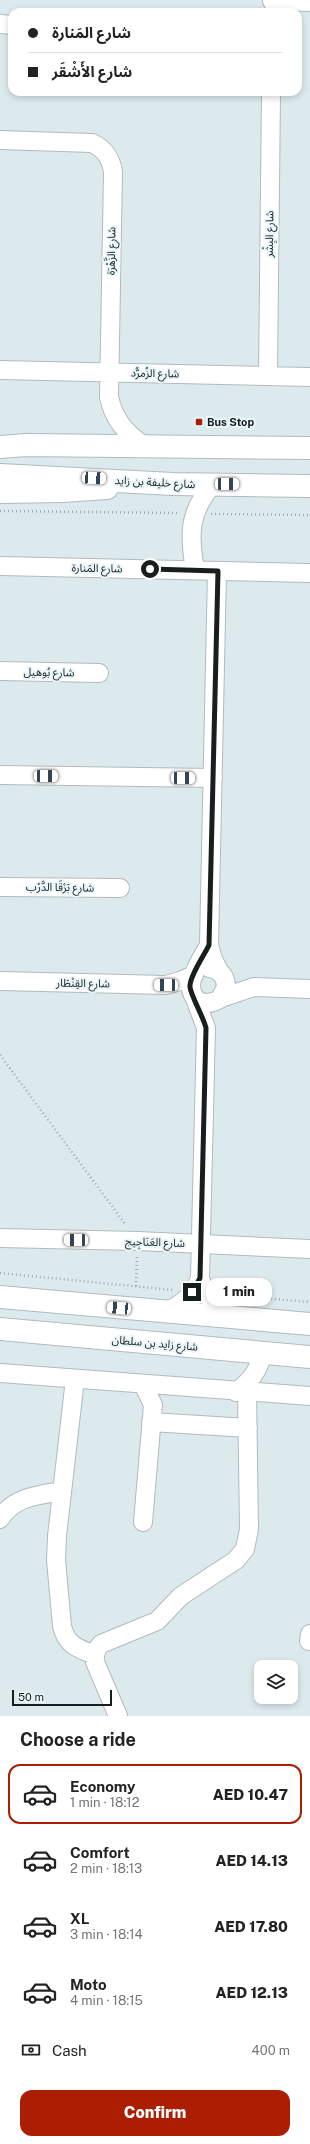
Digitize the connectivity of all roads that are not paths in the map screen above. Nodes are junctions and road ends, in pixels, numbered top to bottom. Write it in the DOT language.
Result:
graph roads {
  1 [pos="310,2"];
  2 [pos="272,4"];
  3 [pos="271,96"];
  4 [pos="0,140"];
  5 [pos="0,370"];
  6 [pos="109,373"];
  7 [pos="268,376"];
  8 [pos="310,377"];
  9 [pos="0,443"];
  10 [pos="26,445"];
  11 [pos="144,446"];
  12 [pos="0,447"];
  13 [pos="310,448"];
  14 [pos="0,475"];
  15 [pos="173,484"];
  16 [pos="213,484"];
  17 [pos="310,486"];
  18 [pos="0,492"];
  19 [pos="0,566"];
  20 [pos="194,570"];
  21 [pos="218,571"];
  22 [pos="310,573"];
  23 [pos="0,671"];
  24 [pos="99,673"];
  25 [pos="0,775"];
  26 [pos="213,778"];
  27 [pos="0,887"];
  28 [pos="120,888"];
  29 [pos="209,945"];
  30 [pos="194,974"];
  31 [pos="222,974"];
  32 [pos="0,981"];
  33 [pos="166,985"];
  34 [pos="254,987"];
  35 [pos="310,989"];
  36 [pos="193,996"];
  37 [pos="221,998"];
  38 [pos="206,1028"];
  39 [pos="0,1238"];
  40 [pos="200,1243"];
  41 [pos="310,1249"];
  42 [pos="199,1288"];
  43 [pos="0,1297"];
  44 [pos="164,1312"];
  45 [pos="232,1317"];
  46 [pos="310,1324"];
  47 [pos="0,1329"];
  48 [pos="263,1352"];
  49 [pos="310,1357"];
  50 [pos="0,1372"];
  51 [pos="75,1379"];
  52 [pos="143,1384"];
  53 [pos="168,1386"];
  54 [pos="242,1392"];
  55 [pos="310,1396"];
  56 [pos="152,1413"];
  57 [pos="248,1428"];
  58 [pos="62,1491"];
  59 [pos="0,1519"];
  60 [pos="143,1522"];
  61 [pos="95,1655"];
  62 [pos="118,1716"];
  1 -- 2 [label="street"];
  3 -- 7 [label="street, شارع البِشْر"];
  4 -- 6 [label="street, شارع الزَّهْرَة"];
  5 -- 6 [label="street, شارع الزُمرُّد"];
  6 -- 7 [label="street, شارع الزُمرُّد"];
  6 -- 11 [label="street, شارع الزَّهْرَة"];
  7 -- 8 [label="street, شارع الزُمرُّد"];
  9 -- 10 [label="main road"];
  10 -- 11 [label="main road"];
  10 -- 12 [label="main road"];
  11 -- 13 [label="main road"];
  14 -- 15 [label="main road, شارع خليفة بن زايد"];
  15 -- 16 [label="main road, شارع خليفة بن زايد"];
  15 -- 18 [label="main road"];
  16 -- 17 [label="main road, شارع خليفة بن زايد"];
  16 -- 20 [label="street"];
  19 -- 20 [label="street, شارع المَنارة"];
  20 -- 21 [label="street, شارع المَنارة"];
  21 -- 22 [label="street, شارع المَنارة"];
  21 -- 26 [label="street"];
  23 -- 24 [label="street, شارع بُوهيل"];
  25 -- 26 [label="street"];
  26 -- 29 [label="street"];
  27 -- 28 [label="street, شارع بَرْقَا الدَّرْب"];
  29 -- 30 [label="street"];
  29 -- 31 [label="street"];
  30 -- 31 [label="street"];
  30 -- 33 [label="street, شارع القِنْطَار"];
  30 -- 36 [label="street"];
  31 -- 34 [label="street"];
  31 -- 37 [label="street"];
  32 -- 33 [label="street, شارع القِنْطَار"];
  33 -- 36 [label="street, شارع القِنْطَار"];
  34 -- 35 [label="street"];
  34 -- 37 [label="street"];
  36 -- 37 [label="street"];
  36 -- 38 [label="street"];
  37 -- 38 [label="street"];
  38 -- 40 [label="street"];
  39 -- 40 [label="street, شارع العَنَاجِيج"];
  40 -- 41 [label="street, شارع العَنَاجِيج"];
  40 -- 42 [label="street"];
  42 -- 44 [label="street"];
  42 -- 45 [label="street"];
  43 -- 44 [label="main road"];
  44 -- 45 [label="main road"];
  45 -- 46 [label="main road"];
  47 -- 48 [label="main road, شارع زايد بن سلطان"];
  48 -- 49 [label="main road, شارع زايد بن سلطان"];
  48 -- 54 [label="street"];
  50 -- 51 [label="street"];
  51 -- 52 [label="street"];
  51 -- 58 [label="street"];
  52 -- 53 [label="street"];
  52 -- 56 [label="street"];
  53 -- 54 [label="street"];
  53 -- 56 [label="street"];
  54 -- 55 [label="street"];
  54 -- 57 [label="street"];
  56 -- 57 [label="street"];
  56 -- 60 [label="street"];
  57 -- 61 [label="street"];
  58 -- 59 [label="street"];
  58 -- 61 [label="street"];
  61 -- 62 [label="street"];
}
